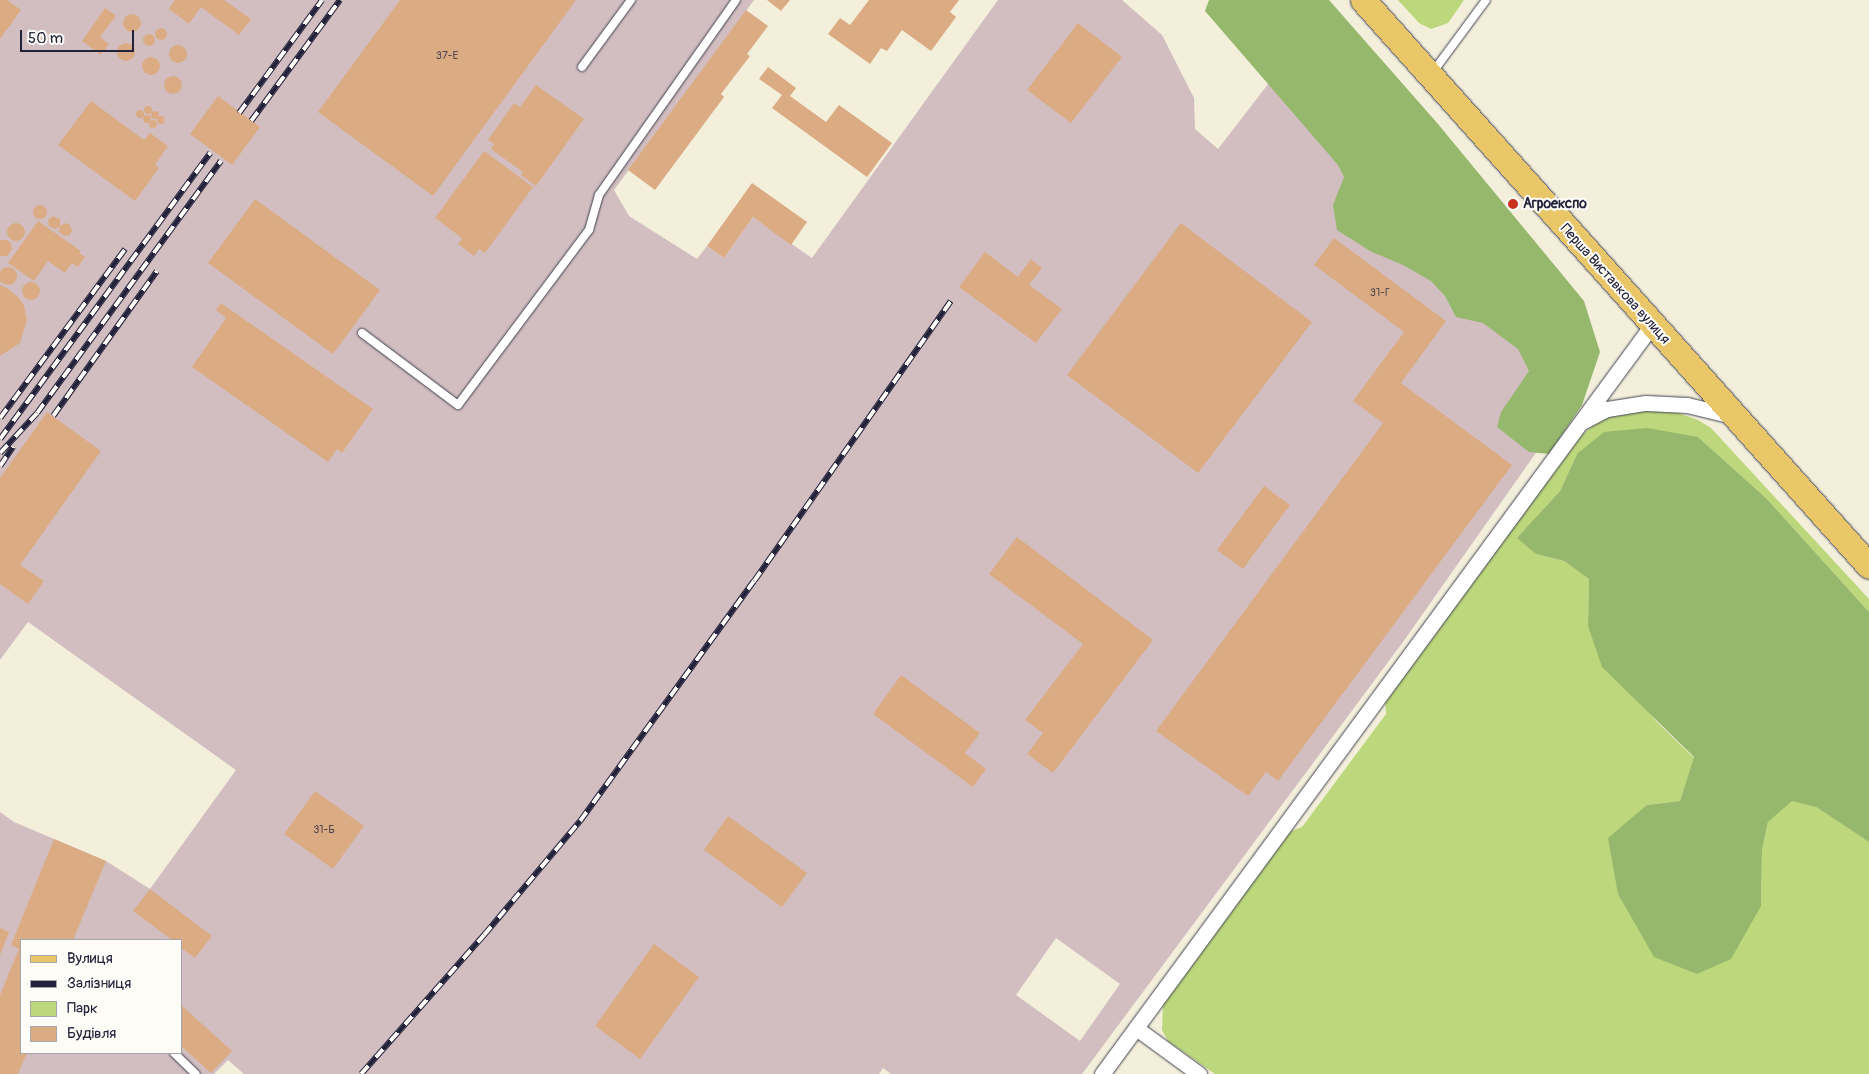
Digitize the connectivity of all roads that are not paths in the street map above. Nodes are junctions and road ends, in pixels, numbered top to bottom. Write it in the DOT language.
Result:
graph roads {
  1 [pos="631,0"];
  2 [pos="736,0"];
  3 [pos="1363,0"];
  4 [pos="1486,0"];
  5 [pos="582,67"];
  6 [pos="1430,75"];
  7 [pos="1652,325"];
  8 [pos="362,333"];
  9 [pos="1734,416"];
  10 [pos="1578,425"];
  11 [pos="1869,566"];
  12 [pos="1136,1028"];
  13 [pos="175,1054"];
  14 [pos="196,1074"];
  15 [pos="1102,1074"];
  16 [pos="1199,1074"];
  1 -- 5 [label="lane"];
  2 -- 8 [label="lane"];
  3 -- 6 [label="main road, Перша Виставкова вулиця"];
  4 -- 6 [label="lane"];
  6 -- 7 [label="main road, Перша Виставкова вулиця"];
  7 -- 9 [label="main road, Перша Виставкова вулиця"];
  7 -- 10 [label="street"];
  9 -- 10 [label="street"];
  9 -- 11 [label="main road, Перша Виставкова вулиця"];
  10 -- 12 [label="street"];
  12 -- 15 [label="street"];
  12 -- 16 [label="street"];
  13 -- 14 [label="lane"];
}
